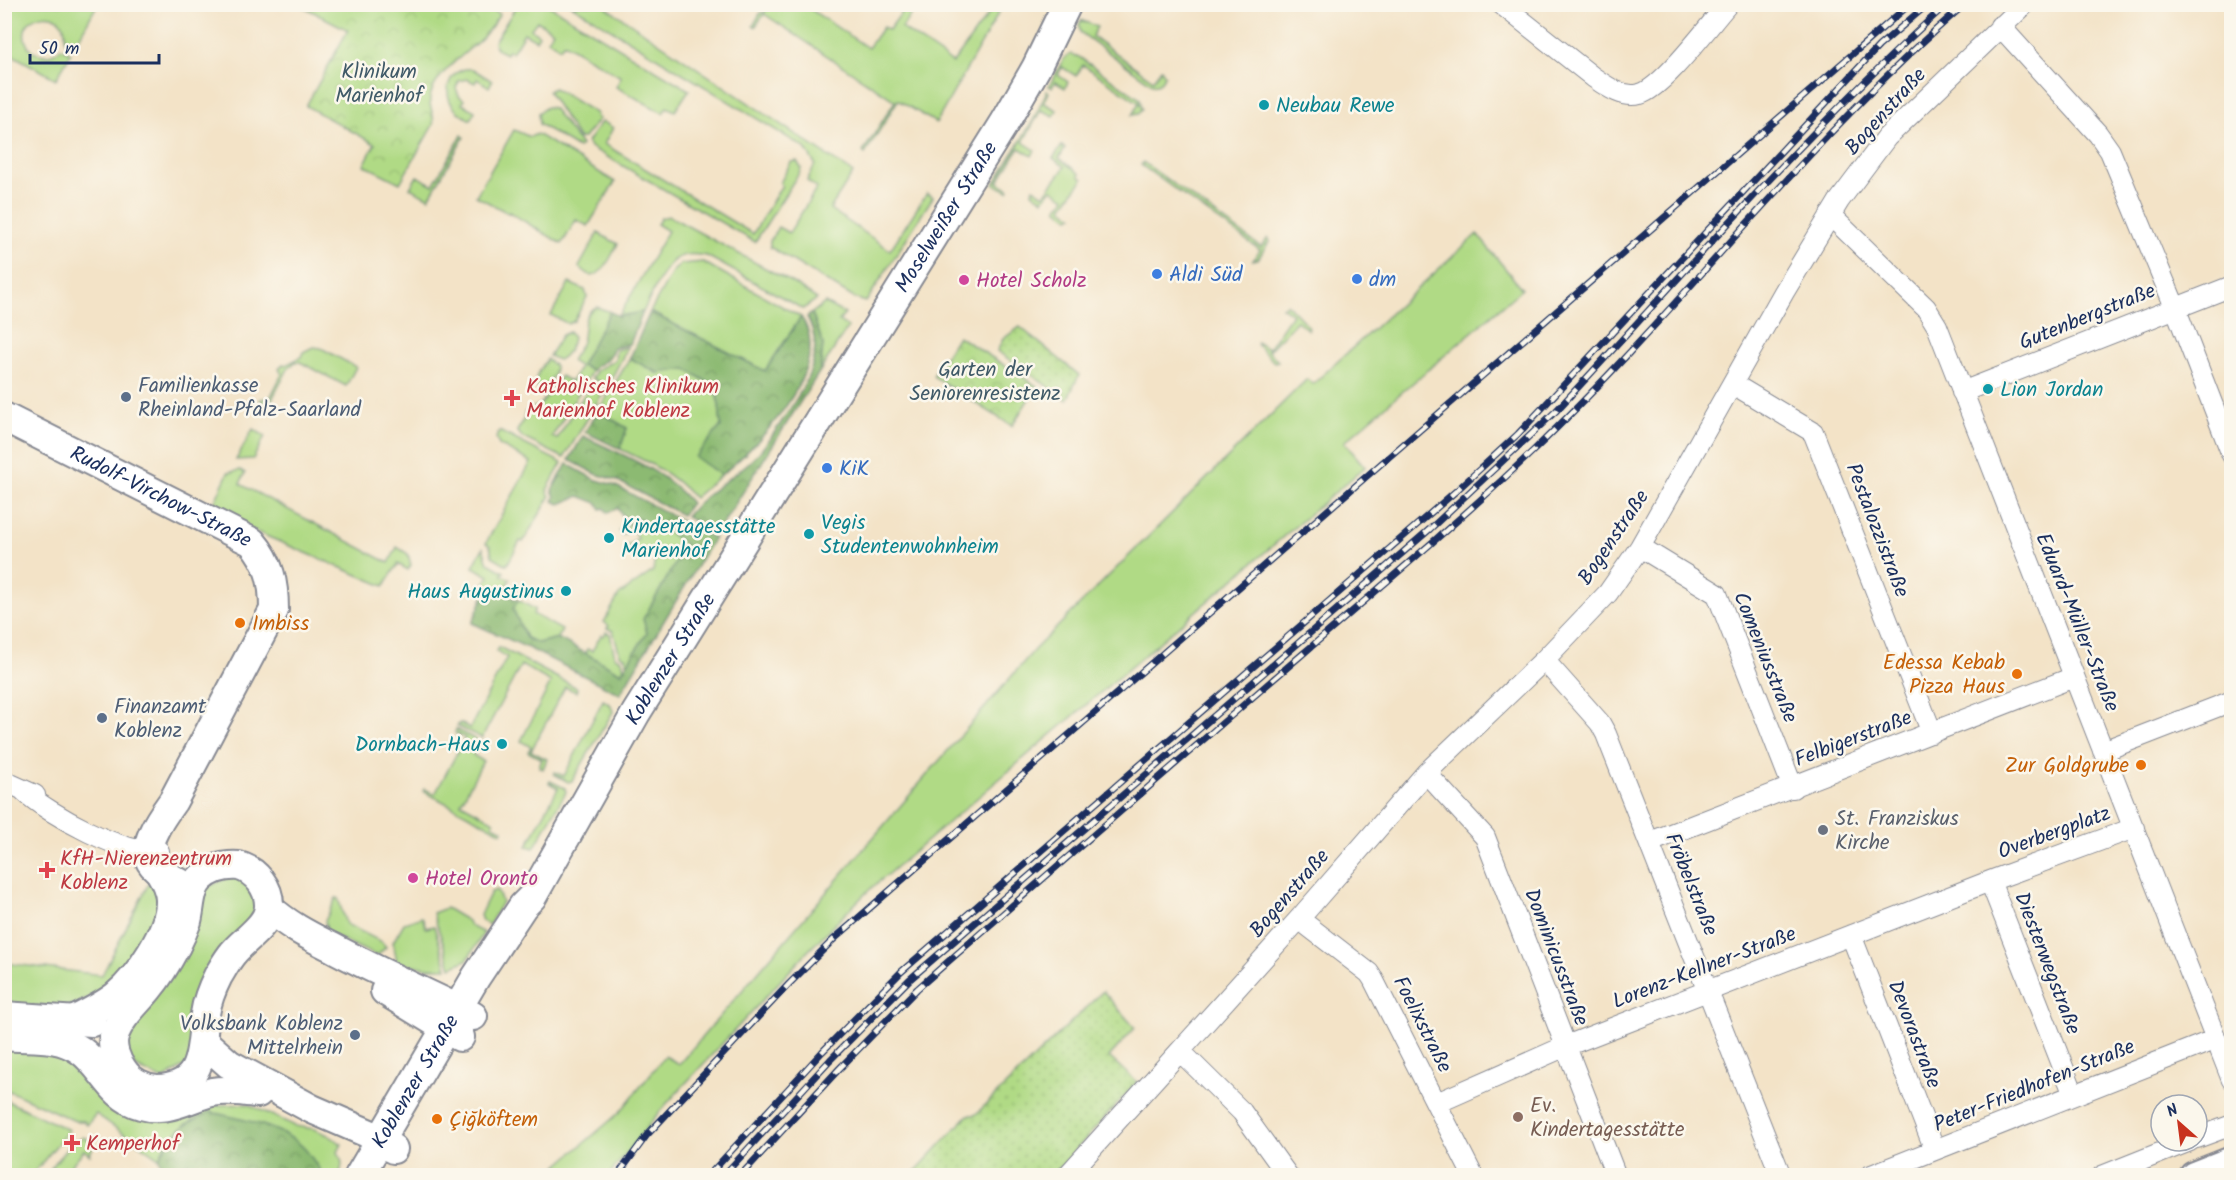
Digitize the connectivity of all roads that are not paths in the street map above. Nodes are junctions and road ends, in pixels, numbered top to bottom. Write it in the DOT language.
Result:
graph roads {
  1 [pos="1067,4"];
  2 [pos="1501,4"];
  3 [pos="1728,4"];
  4 [pos="2025,4"];
  5 [pos="2001,26"];
  6 [pos="1830,215"];
  7 [pos="2232,286"];
  8 [pos="2175,307"];
  9 [pos="1733,384"];
  10 [pos="1962,392"];
  11 [pos="4,417"];
  12 [pos="2226,422"];
  13 [pos="815,424"];
  14 [pos="2232,455"];
  15 [pos="1640,547"];
  16 [pos="1544,660"];
  17 [pos="2074,677"];
  18 [pos="2232,701"];
  19 [pos="1932,733"];
  20 [pos="2103,751"];
  21 [pos="1426,773"];
  22 [pos="4,782"];
  23 [pos="1793,788"];
  24 [pos="2134,828"];
  25 [pos="1650,842"];
  26 [pos="148,855"];
  27 [pos="1990,881"];
  28 [pos="196,885"];
  29 [pos="263,918"];
  30 [pos="1299,919"];
  31 [pos="1851,935"];
  32 [pos="1709,990"];
  33 [pos="4,1016"];
  34 [pos="75,1020"];
  35 [pos="122,1020"];
  36 [pos="459,1022"];
  37 [pos="4,1029"];
  38 [pos="4,1036"];
  39 [pos="2216,1039"];
  40 [pos="203,1041"];
  41 [pos="1566,1046"];
  42 [pos="1180,1051"];
  43 [pos="115,1053"];
  44 [pos="189,1076"];
  45 [pos="2232,1080"];
  46 [pos="258,1093"];
  47 [pos="2074,1095"];
  48 [pos="1437,1103"];
  49 [pos="2232,1125"];
  50 [pos="2209,1134"];
  51 [pos="1935,1150"];
  52 [pos="2160,1153"];
  53 [pos="375,1161"];
  54 [pos="2232,1161"];
  55 [pos="1068,1176"];
  56 [pos="1288,1176"];
  57 [pos="1473,1176"];
  58 [pos="1616,1176"];
  59 [pos="1781,1176"];
  60 [pos="1869,1176"];
  61 [pos="2102,1176"];
  62 [pos="2194,1176"];
  1 -- 13 [label="street, Moselweißer Straße"];
  2 -- 3 [label="street"];
  4 -- 5 [label="street, Bogenstraße"];
  5 -- 6 [label="street, Bogenstraße"];
  5 -- 8 [label="street"];
  6 -- 9 [label="street, Bogenstraße"];
  6 -- 10 [label="street, Eduard-Müller-Straße"];
  7 -- 8 [label="street, Gutenbergstraße"];
  8 -- 10 [label="street, Gutenbergstraße"];
  8 -- 12 [label="street"];
  9 -- 15 [label="street, Bogenstraße"];
  9 -- 19 [label="street, Pestalozzistraße"];
  10 -- 17 [label="street, Eduard-Müller-Straße"];
  11 -- 26 [label="street, Rudolf-Virchow-Straße"];
  12 -- 14 [label="street"];
  13 -- 36 [label="street, Koblenzer Straße"];
  15 -- 16 [label="street, Bogenstraße"];
  15 -- 23 [label="street, Comeniusstraße"];
  16 -- 21 [label="street, Bogenstraße"];
  16 -- 25 [label="street, Fröbelstraße"];
  17 -- 19 [label="street, Felbigerstraße"];
  17 -- 20 [label="street, Eduard-Müller-Straße"];
  18 -- 20 [label="street"];
  19 -- 23 [label="street, Felbigerstraße"];
  20 -- 24 [label="street, Eduard-Müller-Straße"];
  21 -- 30 [label="street, Bogenstraße"];
  21 -- 41 [label="street, Dominicusstraße"];
  22 -- 26 [label="street"];
  23 -- 25 [label="street, Felbigerstraße"];
  24 -- 27 [label="street, Overbergplatz"];
  24 -- 39 [label="street, Eduard-Müller-Straße"];
  25 -- 32 [label="street, Fröbelstraße"];
  26 -- 28 [label="street"];
  26 -- 34 [label="street"];
  27 -- 31 [label="street, Lorenz-Kellner-Straße"];
  27 -- 47 [label="street, Diesterwegstraße"];
  28 -- 29 [label="street"];
  28 -- 35 [label="street"];
  29 -- 36 [label="street"];
  29 -- 40 [label="street"];
  30 -- 42 [label="street, Bogenstraße"];
  30 -- 48 [label="street, Foelixstraße"];
  31 -- 32 [label="street, Lorenz-Kellner-Straße"];
  31 -- 51 [label="street, Devorastraße"];
  32 -- 41 [label="street, Lorenz-Kellner-Straße"];
  32 -- 59 [label="street, Fröbelstraße"];
  33 -- 34 [label="street"];
  34 -- 35 [label="street"];
  35 -- 43 [label="street"];
  36 -- 53 [label="street, Koblenzer Straße"];
  37 -- 43 [label="street"];
  38 -- 46 [label="street"];
  39 -- 45 [label="street, Eduard-Müller-Straße"];
  39 -- 47 [label="street, Peter-Friedhofen-Straße"];
  40 -- 44 [label="street"];
  40 -- 53 [label="street"];
  41 -- 48 [label="street, Lorenz-Kellner-Straße"];
  41 -- 58 [label="street, Dominicusstraße"];
  42 -- 55 [label="street, Bogenstraße"];
  42 -- 56 [label="street"];
  43 -- 44 [label="street"];
  44 -- 46 [label="street"];
  46 -- 53 [label="street"];
  47 -- 51 [label="street, Peter-Friedhofen-Straße"];
  48 -- 57 [label="street, Foelixstraße"];
  49 -- 50 [label="street"];
  51 -- 60 [label="street, Peter-Friedhofen-Straße"];
  52 -- 61 [label="street"];
  54 -- 62 [label="street"];
}
